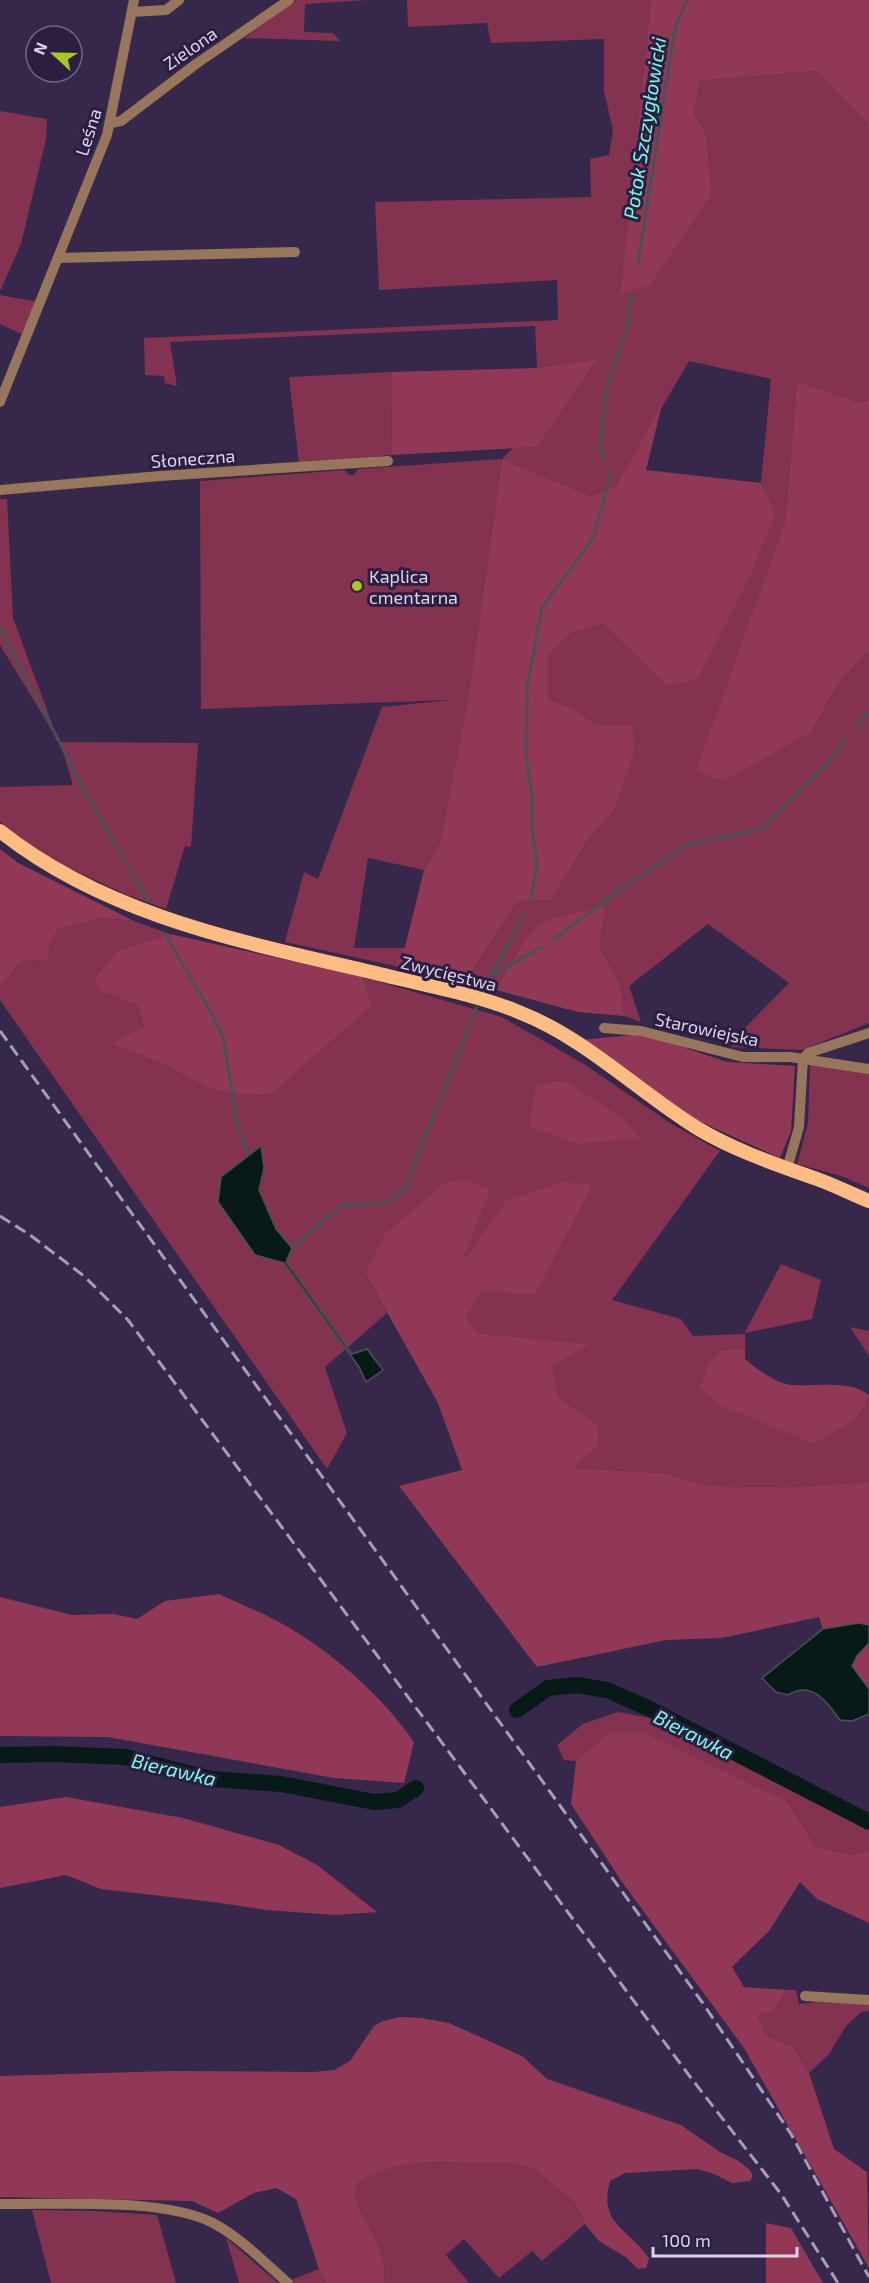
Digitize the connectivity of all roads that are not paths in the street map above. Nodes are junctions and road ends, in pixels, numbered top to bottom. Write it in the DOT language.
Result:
graph roads {
  1 [pos="134,0"];
  2 [pos="179,0"];
  3 [pos="290,0"];
  4 [pos="132,12"];
  5 [pos="111,123"];
  6 [pos="295,252"];
  7 [pos="59,258"];
  8 [pos="0,402"];
  9 [pos="388,461"];
  10 [pos="0,490"];
  11 [pos="0,831"];
  12 [pos="604,1028"];
  13 [pos="869,1033"];
  14 [pos="803,1059"];
  15 [pos="869,1070"];
  16 [pos="787,1169"];
  17 [pos="869,1201"];
  18 [pos="804,1996"];
  19 [pos="869,2000"];
  20 [pos="0,2204"];
  21 [pos="288,2283"];
  1 -- 4 [label="street, Leśna"];
  2 -- 4 [label="street"];
  3 -- 5 [label="street, Zielona"];
  4 -- 5 [label="street, Leśna"];
  5 -- 7 [label="street, Leśna"];
  6 -- 7 [label="street"];
  7 -- 8 [label="street, Leśna"];
  9 -- 10 [label="street, Słoneczna"];
  11 -- 16 [label="main road, Zwycięstwa"];
  12 -- 14 [label="street, Starowiejska"];
  13 -- 14 [label="street, Starowiejska"];
  14 -- 15 [label="street, Starowiejska"];
  14 -- 16 [label="street"];
  16 -- 17 [label="main road, Zwycięstwa"];
  18 -- 19 [label="street"];
  20 -- 21 [label="street"];
}
